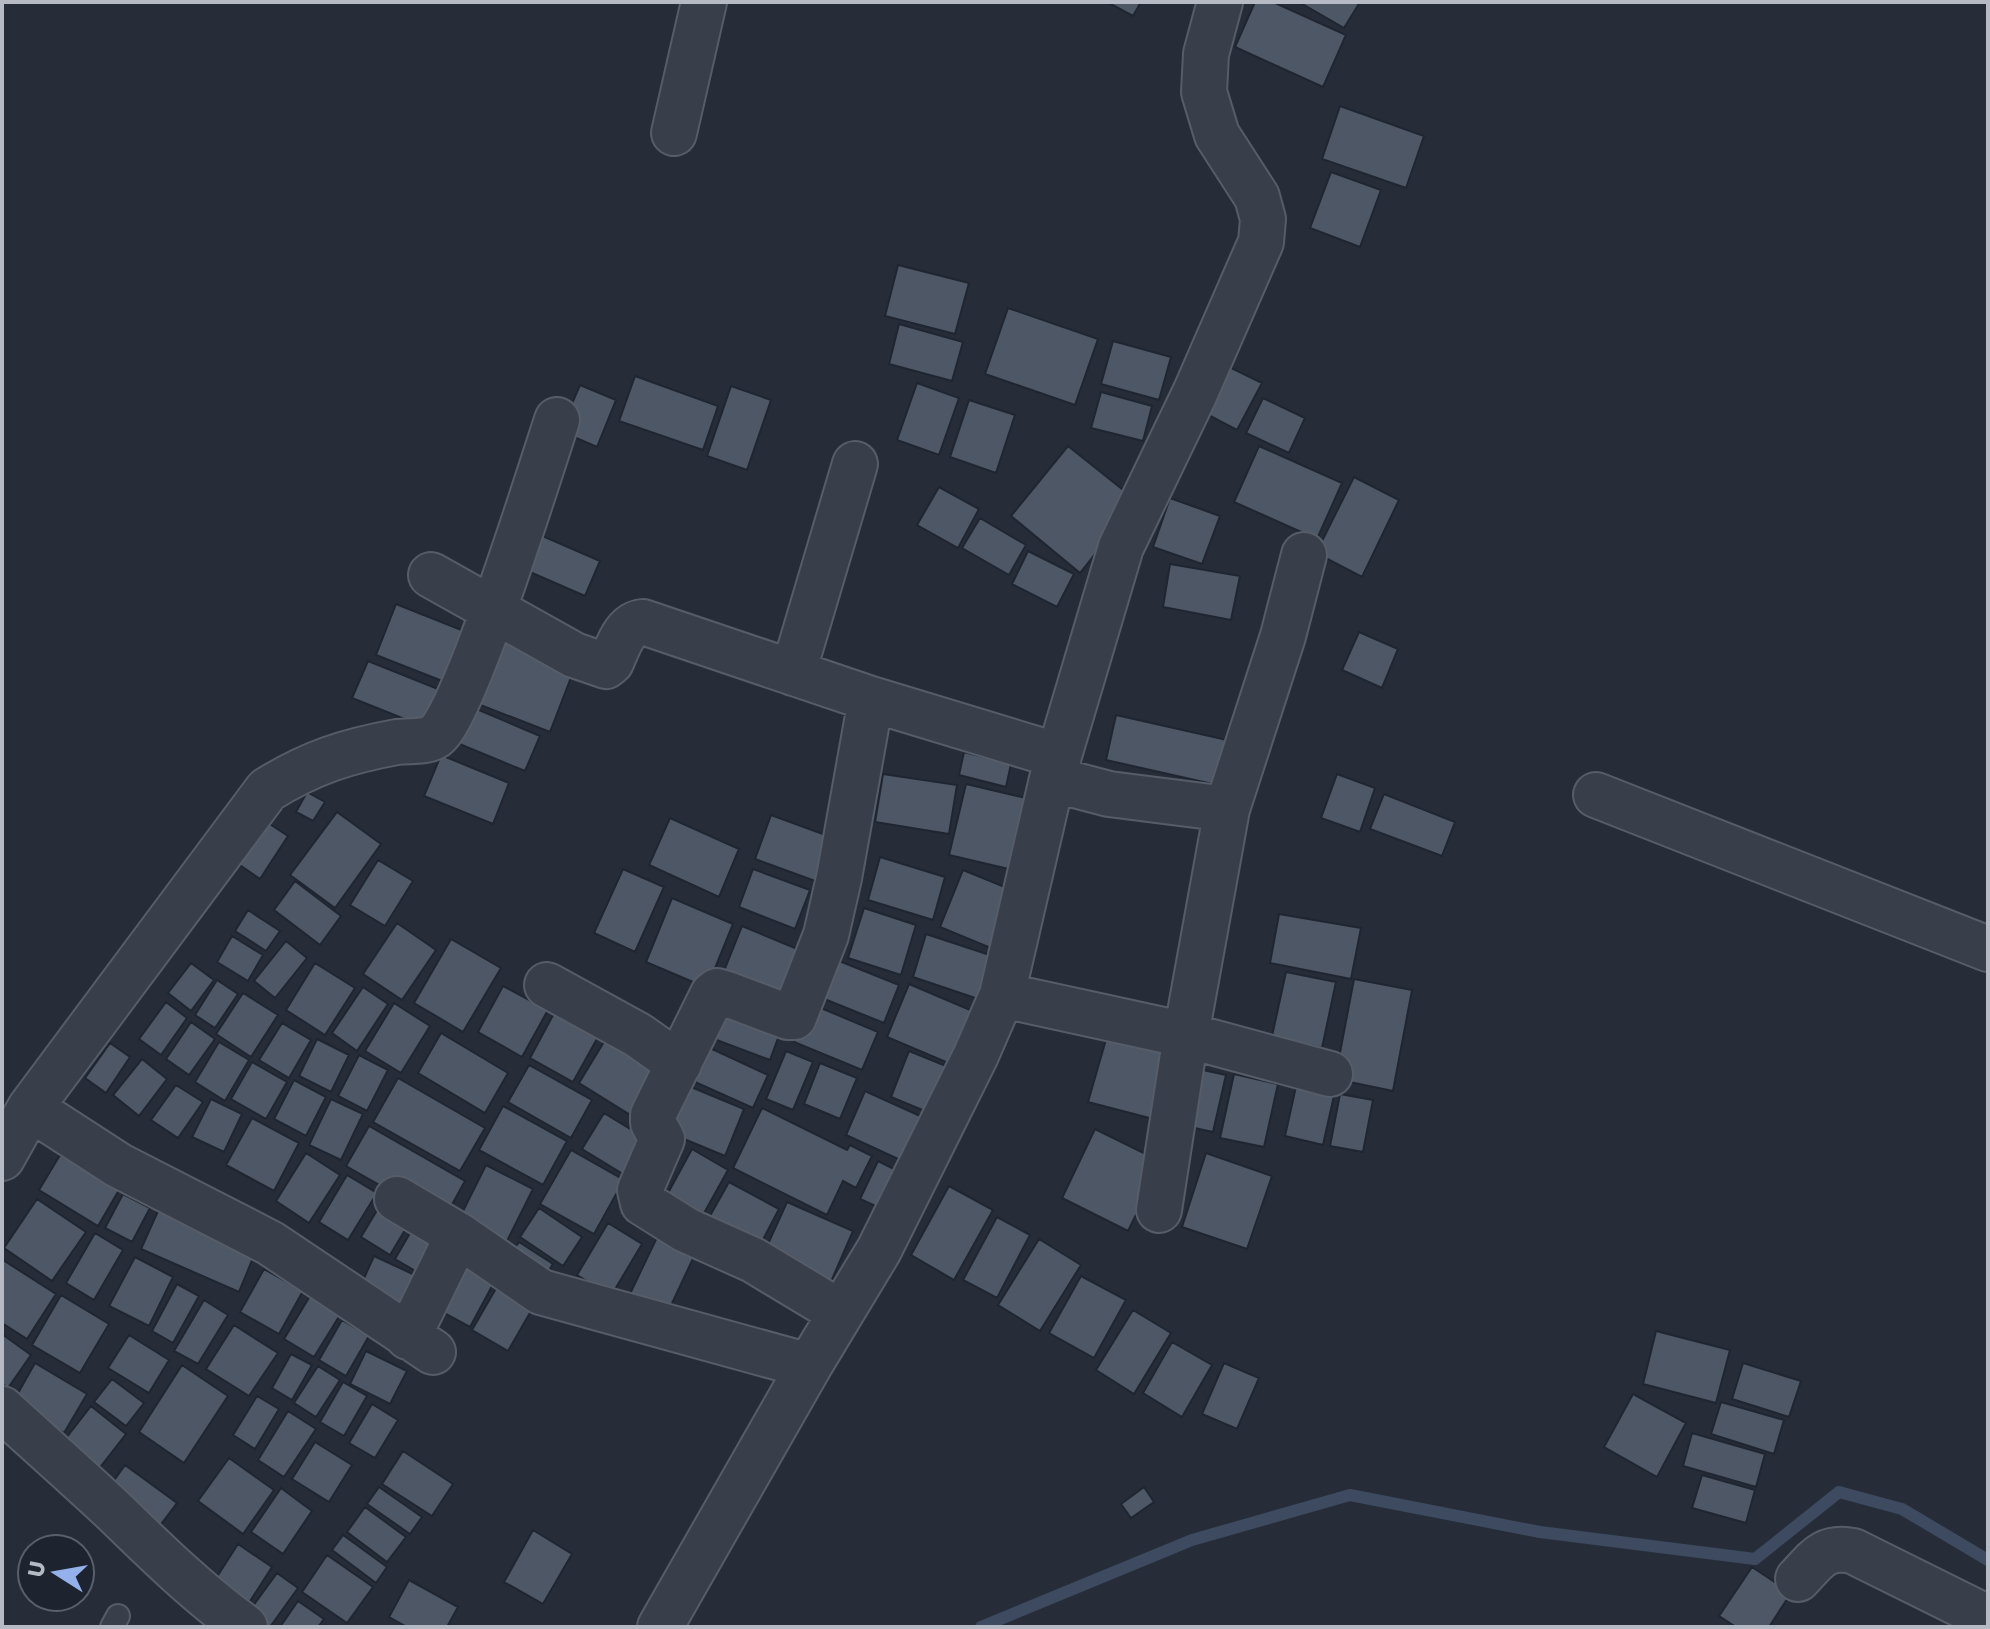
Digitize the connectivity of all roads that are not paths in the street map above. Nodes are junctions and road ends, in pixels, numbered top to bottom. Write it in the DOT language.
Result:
graph roads {
  1 [pos="704,2"];
  2 [pos="1220,2"];
  3 [pos="674,133"];
  4 [pos="557,420"];
  5 [pos="855,464"];
  6 [pos="1304,555"];
  7 [pos="431,575"];
  8 [pos="494,610"];
  9 [pos="793,673"];
  10 [pos="871,699"];
  11 [pos="1055,767"];
  12 [pos="1596,795"];
  13 [pos="1227,809"];
  14 [pos="1988,949"];
  15 [pos="547,985"];
  16 [pos="1002,995"];
  17 [pos="1186,1035"];
  18 [pos="679,1064"];
  19 [pos="1330,1074"];
  20 [pos="30,1108"];
  21 [pos="2,1158"];
  22 [pos="397,1199"];
  23 [pos="1159,1210"];
  24 [pos="458,1235"];
  25 [pos="841,1313"];
  26 [pos="809,1366"];
  27 [pos="2,1409"];
  28 [pos="1798,1579"];
  29 [pos="1988,1618"];
  30 [pos="245,1627"];
  31 [pos="660,1627"];
  1 -- 3 [label="street"];
  2 -- 11 [label="street"];
  4 -- 8 [label="street"];
  5 -- 9 [label="street"];
  6 -- 13 [label="street"];
  7 -- 8 [label="street"];
  8 -- 9 [label="street"];
  8 -- 20 [label="street"];
  9 -- 10 [label="street"];
  10 -- 11 [label="street"];
  10 -- 18 [label="street"];
  11 -- 13 [label="street"];
  11 -- 16 [label="street"];
  12 -- 14 [label="street"];
  13 -- 17 [label="street"];
  15 -- 18 [label="street"];
  16 -- 17 [label="street"];
  16 -- 25 [label="street"];
  17 -- 19 [label="street"];
  17 -- 23 [label="street"];
  18 -- 25 [label="street"];
  20 -- 21 [label="street"];
  20 -- 24 [label="street"];
  22 -- 24 [label="street"];
  24 -- 26 [label="street"];
  25 -- 26 [label="street"];
  26 -- 31 [label="street"];
  27 -- 30 [label="street"];
  28 -- 29 [label="street"];
}
